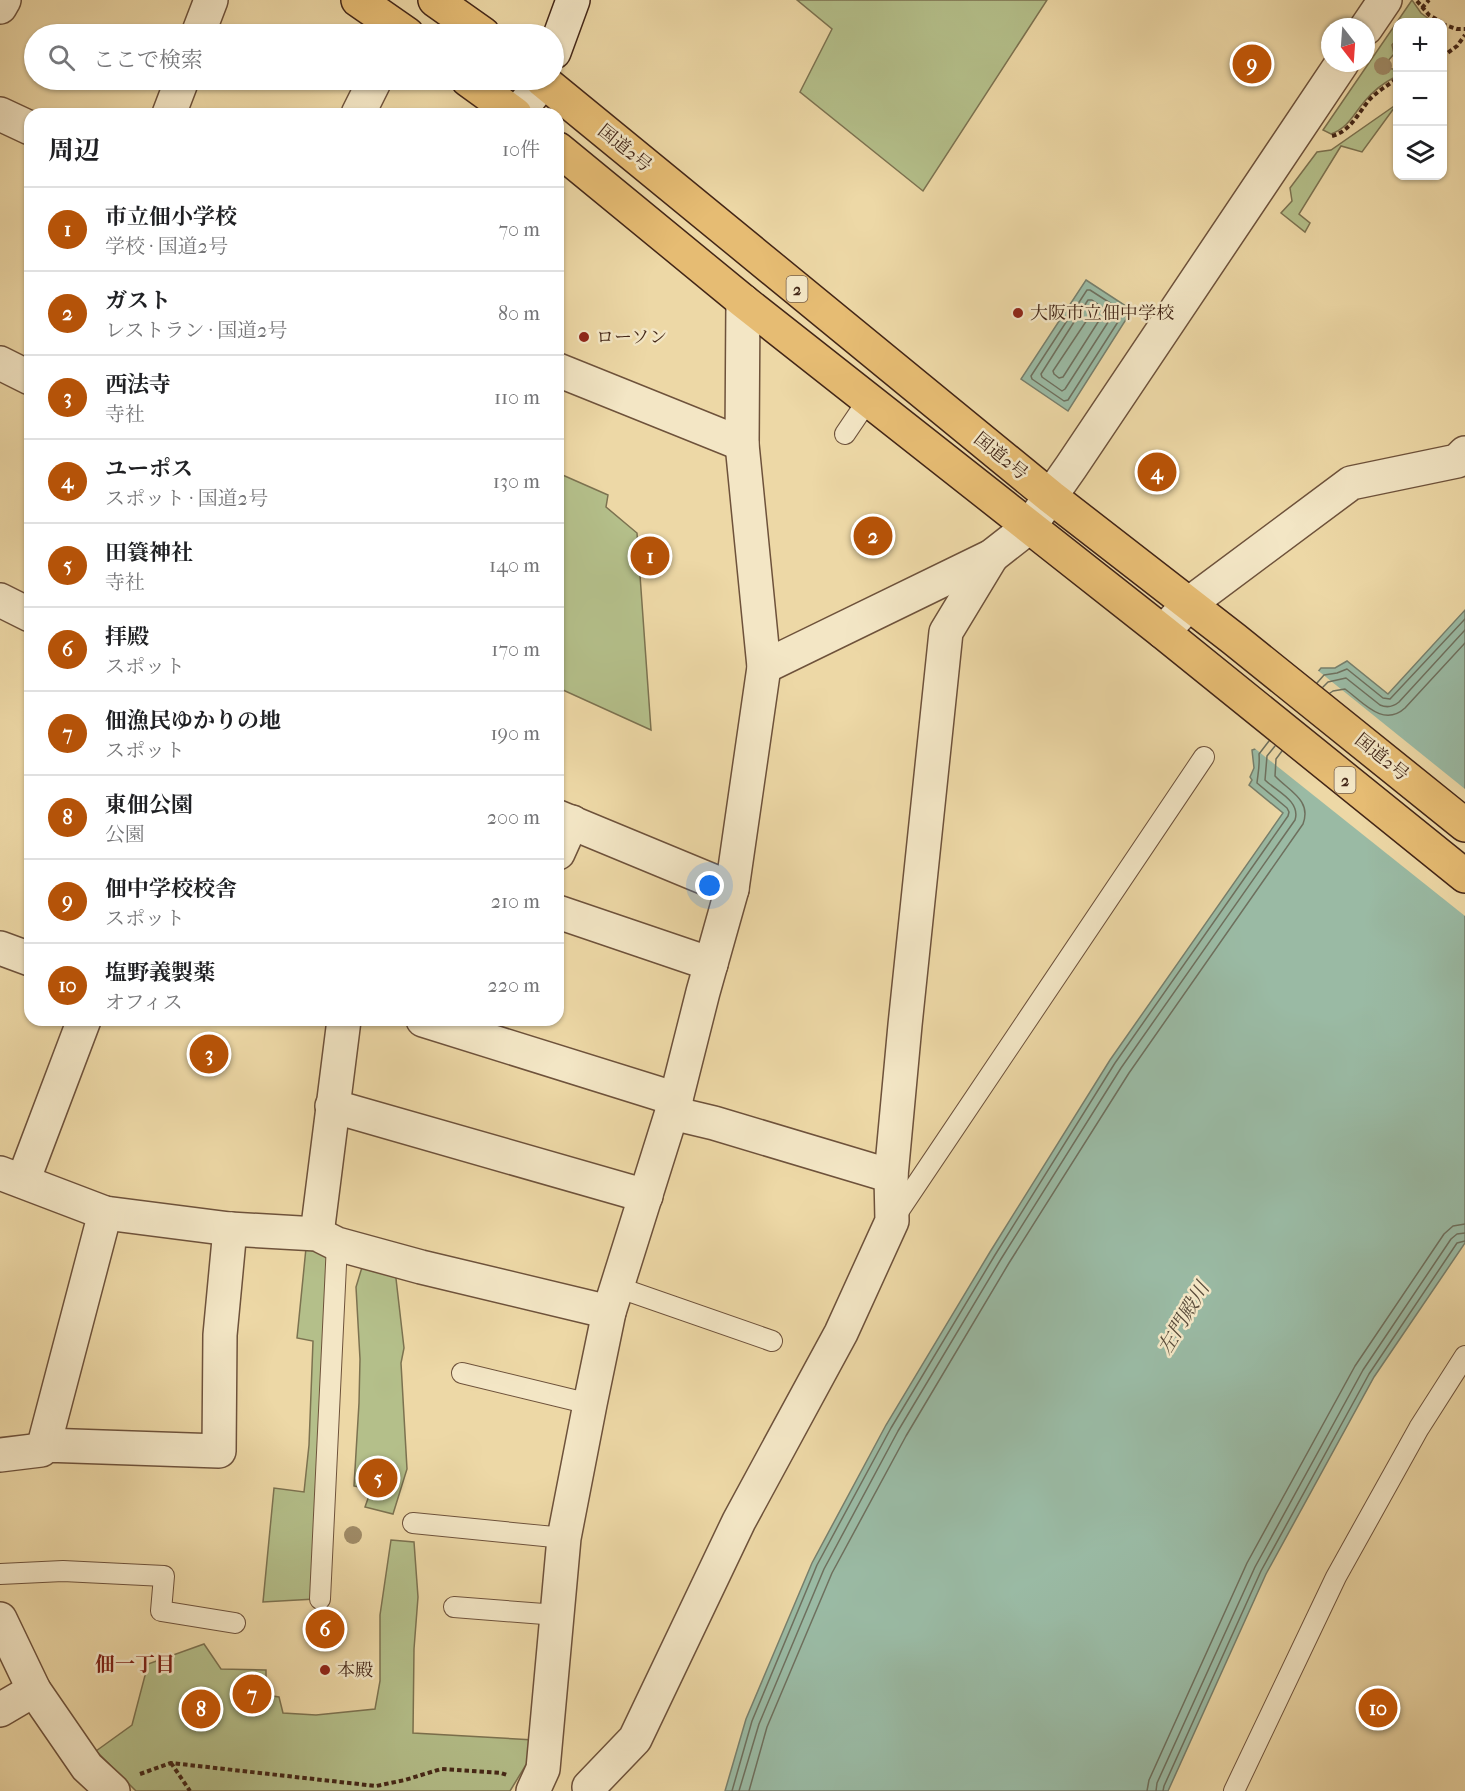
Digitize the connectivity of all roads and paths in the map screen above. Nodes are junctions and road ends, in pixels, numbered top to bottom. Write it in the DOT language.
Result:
graph roads {
  1 [pos="4,0"];
  2 [pos="211,0"];
  3 [pos="358,0"];
  4 [pos="435,0"];
  5 [pos="573,0"];
  6 [pos="1385,0"];
  7 [pos="1417,0"];
  8 [pos="1429,0"];
  9 [pos="0,7"];
  10 [pos="1422,8"];
  11 [pos="1373,18"];
  12 [pos="1434,18"];
  13 [pos="202,24"];
  14 [pos="390,24"];
  15 [pos="469,24"];
  16 [pos="564,24"];
  17 [pos="1447,25"];
  18 [pos="1465,29"];
  19 [pos="1465,35"];
  20 [pos="1447,54"];
  21 [pos="1336,72"];
  22 [pos="1393,82"];
  23 [pos="564,88"];
  24 [pos="178,90"];
  25 [pos="370,90"];
  26 [pos="482,90"];
  27 [pos="534,90"];
  28 [pos="171,108"];
  29 [pos="361,108"];
  30 [pos="508,108"];
  31 [pos="520,108"];
  32 [pos="0,114"];
  33 [pos="24,125"];
  34 [pos="1326,138"];
  35 [pos="564,155"];
  36 [pos="743,301"];
  37 [pos="0,363"];
  38 [pos="564,372"];
  39 [pos="24,375"];
  40 [pos="868,400"];
  41 [pos="845,434"];
  42 [pos="742,444"];
  43 [pos="1465,453"];
  44 [pos="1051,496"];
  45 [pos="1029,527"];
  46 [pos="992,556"];
  47 [pos="0,600"];
  48 [pos="1190,603"];
  49 [pos="24,612"];
  50 [pos="1163,632"];
  51 [pos="764,667"];
  52 [pos="1204,757"];
  53 [pos="565,819"];
  54 [pos="1465,825"];
  55 [pos="1465,876"];
  56 [pos="732,889"];
  57 [pos="564,914"];
  58 [pos="0,948"];
  59 [pos="24,957"];
  60 [pos="711,964"];
  61 [pos="81,1026"];
  62 [pos="343,1026"];
  63 [pos="441,1026"];
  64 [pos="332,1106"];
  65 [pos="674,1106"];
  66 [pos="891,1176"];
  67 [pos="12,1177"];
  68 [pos="646,1196"];
  69 [pos="105,1213"];
  70 [pos="892,1221"];
  71 [pos="230,1229"];
  72 [pos="327,1239"];
  73 [pos="613,1300"];
  74 [pos="772,1341"];
  75 [pos="1465,1356"];
  76 [pos="462,1373"];
  77 [pos="590,1404"];
  78 [pos="44,1445"];
  79 [pos="0,1455"];
  80 [pos="413,1523"];
  81 [pos="564,1538"];
  82 [pos="0,1574"];
  83 [pos="320,1599"];
  84 [pos="454,1607"];
  85 [pos="557,1615"];
  86 [pos="0,1619"];
  87 [pos="235,1623"];
  88 [pos="34,1690"];
  89 [pos="0,1710"];
  90 [pos="171,1763"];
  91 [pos="534,1788"];
  92 [pos="377,1789"];
  93 [pos="111,1790"];
  94 [pos="584,1790"];
  95 [pos="190,1791"];
  96 [pos="1234,1791"];
  1 -- 9 [label="street"];
  2 -- 13 [label="street"];
  3 -- 14 [label="highway"];
  4 -- 15 [label="highway"];
  5 -- 16 [label="street"];
  6 -- 11 [label="street"];
  7 -- 10 [label="path"];
  8 -- 10 [label="path"];
  10 -- 12 [label="path"];
  17 -- 18 [label="path"];
  19 -- 20 [label="path"];
  21 -- 44 [label="street"];
  22 -- 34 [label="path"];
  23 -- 44 [label="highway, 国道2号 / 2"];
  24 -- 28 [label="street"];
  25 -- 29 [label="street"];
  26 -- 30 [label="highway"];
  27 -- 31 [label="street"];
  32 -- 33 [label="street"];
  35 -- 36 [label="highway, 2"];
  36 -- 40 [label="highway, 2"];
  36 -- 42 [label="street"];
  37 -- 39 [label="street"];
  38 -- 42 [label="street"];
  40 -- 41 [label="lane"];
  40 -- 45 [label="highway, 2"];
  42 -- 51 [label="street"];
  43 -- 48 [label="street"];
  44 -- 45 [label="street"];
  44 -- 48 [label="highway, 国道2号 / 2"];
  45 -- 46 [label="street"];
  45 -- 50 [label="highway, 2"];
  46 -- 51 [label="street"];
  46 -- 66 [label="street"];
  47 -- 49 [label="street"];
  48 -- 50 [label="street"];
  48 -- 54 [label="highway, 国道2号 / 2"];
  50 -- 55 [label="highway, 2"];
  51 -- 56 [label="street"];
  52 -- 70 [label="lane"];
  53 -- 56 [label="street"];
  56 -- 60 [label="street"];
  57 -- 60 [label="street"];
  58 -- 59 [label="street"];
  60 -- 65 [label="street"];
  61 -- 67 [label="street"];
  62 -- 64 [label="street"];
  63 -- 65 [label="street"];
  64 -- 68 [label="street"];
  64 -- 72 [label="street"];
  65 -- 66 [label="street"];
  65 -- 68 [label="street"];
  66 -- 70 [label="street"];
  67 -- 69 [label="street"];
  68 -- 73 [label="street"];
  69 -- 71 [label="street"];
  69 -- 78 [label="street"];
  70 -- 94 [label="street"];
  71 -- 72 [label="street"];
  71 -- 78 [label="street"];
  72 -- 73 [label="street"];
  72 -- 83 [label="lane"];
  73 -- 74 [label="lane"];
  73 -- 77 [label="street"];
  75 -- 96 [label="lane"];
  76 -- 77 [label="lane"];
  77 -- 81 [label="street"];
  78 -- 79 [label="street"];
  80 -- 81 [label="lane"];
  81 -- 85 [label="street"];
  82 -- 87 [label="lane"];
  84 -- 85 [label="lane"];
  85 -- 91 [label="street"];
  86 -- 88 [label="street"];
  88 -- 89 [label="street"];
  88 -- 93 [label="street"];
  90 -- 92 [label="path"];
  90 -- 93 [label="path"];
  90 -- 95 [label="path"];
  91 -- 92 [label="path"];
}
